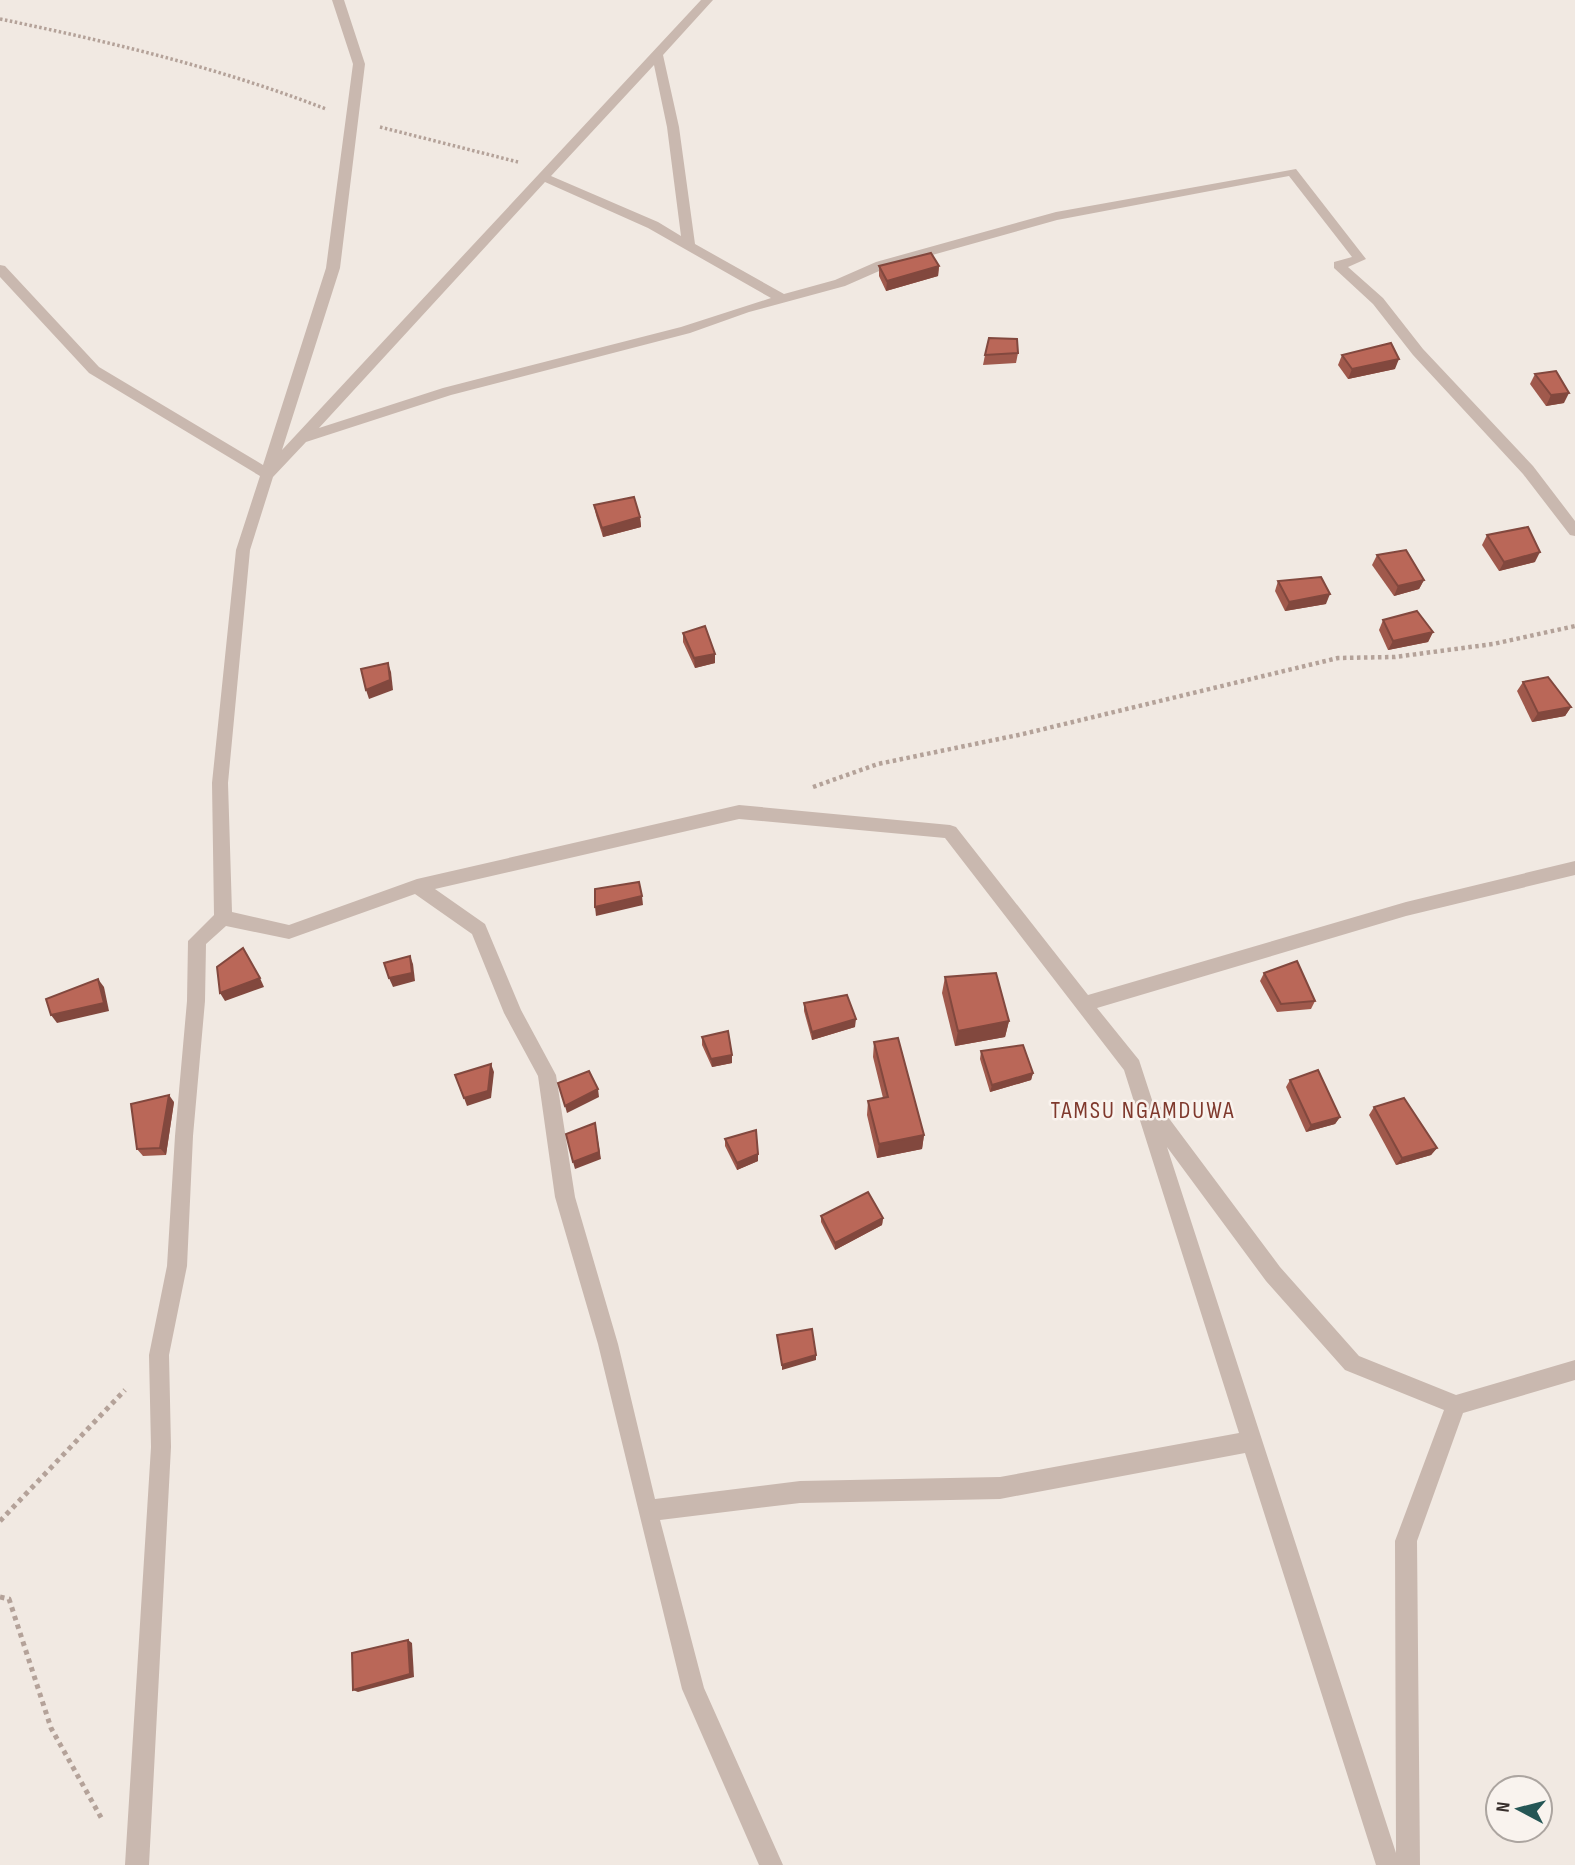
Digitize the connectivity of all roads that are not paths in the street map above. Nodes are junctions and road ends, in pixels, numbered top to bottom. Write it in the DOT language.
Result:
graph roads {
  1 [pos="338,0"];
  2 [pos="707,0"];
  3 [pos="657,54"];
  4 [pos="543,177"];
  5 [pos="689,245"];
  6 [pos="0,269"];
  7 [pos="783,299"];
  8 [pos="300,439"];
  9 [pos="268,474"];
  10 [pos="1575,531"];
  11 [pos="1575,868"];
  12 [pos="417,887"];
  13 [pos="223,918"];
  14 [pos="1084,1004"];
  15 [pos="1143,1099"];
  16 [pos="1575,1370"];
  17 [pos="1456,1405"];
  18 [pos="1252,1441"];
  19 [pos="647,1511"];
  20 [pos="137,1865"];
  21 [pos="771,1865"];
  22 [pos="1388,1865"];
  23 [pos="1408,1865"];
  1 -- 9 [label="street"];
  2 -- 3 [label="street"];
  3 -- 4 [label="street"];
  3 -- 5 [label="street"];
  4 -- 5 [label="street"];
  4 -- 8 [label="street"];
  5 -- 7 [label="street"];
  6 -- 9 [label="street"];
  7 -- 8 [label="street"];
  7 -- 10 [label="street"];
  8 -- 9 [label="street"];
  9 -- 13 [label="street"];
  11 -- 14 [label="street"];
  12 -- 13 [label="street"];
  12 -- 14 [label="street"];
  12 -- 19 [label="street"];
  13 -- 20 [label="street"];
  14 -- 15 [label="street"];
  15 -- 17 [label="street"];
  15 -- 18 [label="street"];
  16 -- 17 [label="street"];
  17 -- 23 [label="street"];
  18 -- 19 [label="street"];
  18 -- 22 [label="street"];
  19 -- 21 [label="street"];
}
